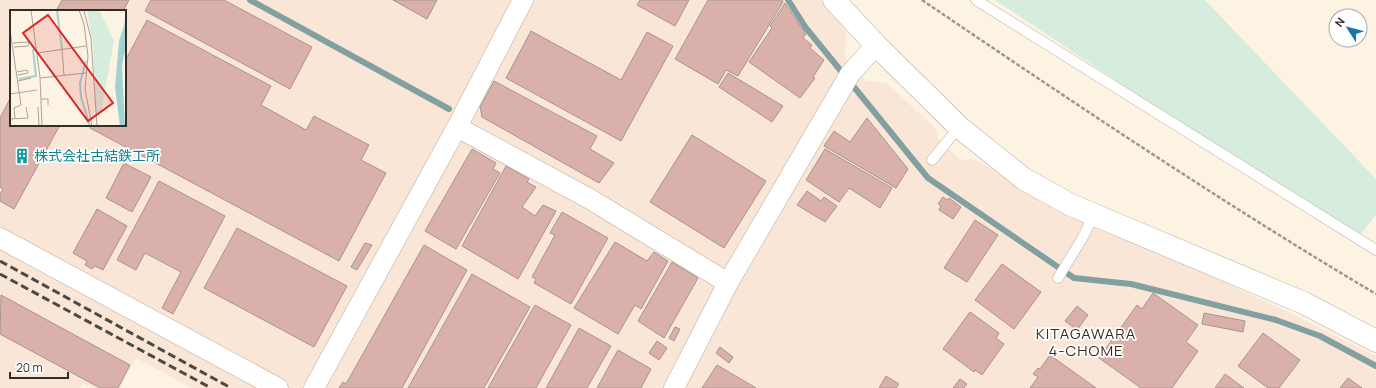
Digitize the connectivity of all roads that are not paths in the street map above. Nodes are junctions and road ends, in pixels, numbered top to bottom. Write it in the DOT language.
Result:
graph roads {
  1 [pos="523,0"];
  2 [pos="834,0"];
  3 [pos="976,0"];
  4 [pos="876,45"];
  5 [pos="457,127"];
  6 [pos="959,127"];
  7 [pos="932,160"];
  8 [pos="1094,214"];
  9 [pos="0,238"];
  10 [pos="1376,250"];
  11 [pos="1058,278"];
  12 [pos="728,283"];
  13 [pos="1376,341"];
  14 [pos="278,388"];
  15 [pos="314,388"];
  16 [pos="674,388"];
  1 -- 5 [label="street"];
  2 -- 4 [label="street"];
  3 -- 10 [label="lane"];
  4 -- 6 [label="street"];
  4 -- 12 [label="street"];
  5 -- 12 [label="street"];
  5 -- 15 [label="street"];
  6 -- 7 [label="lane"];
  6 -- 8 [label="street"];
  8 -- 11 [label="lane"];
  8 -- 13 [label="street"];
  9 -- 14 [label="street"];
  12 -- 16 [label="street"];
}
